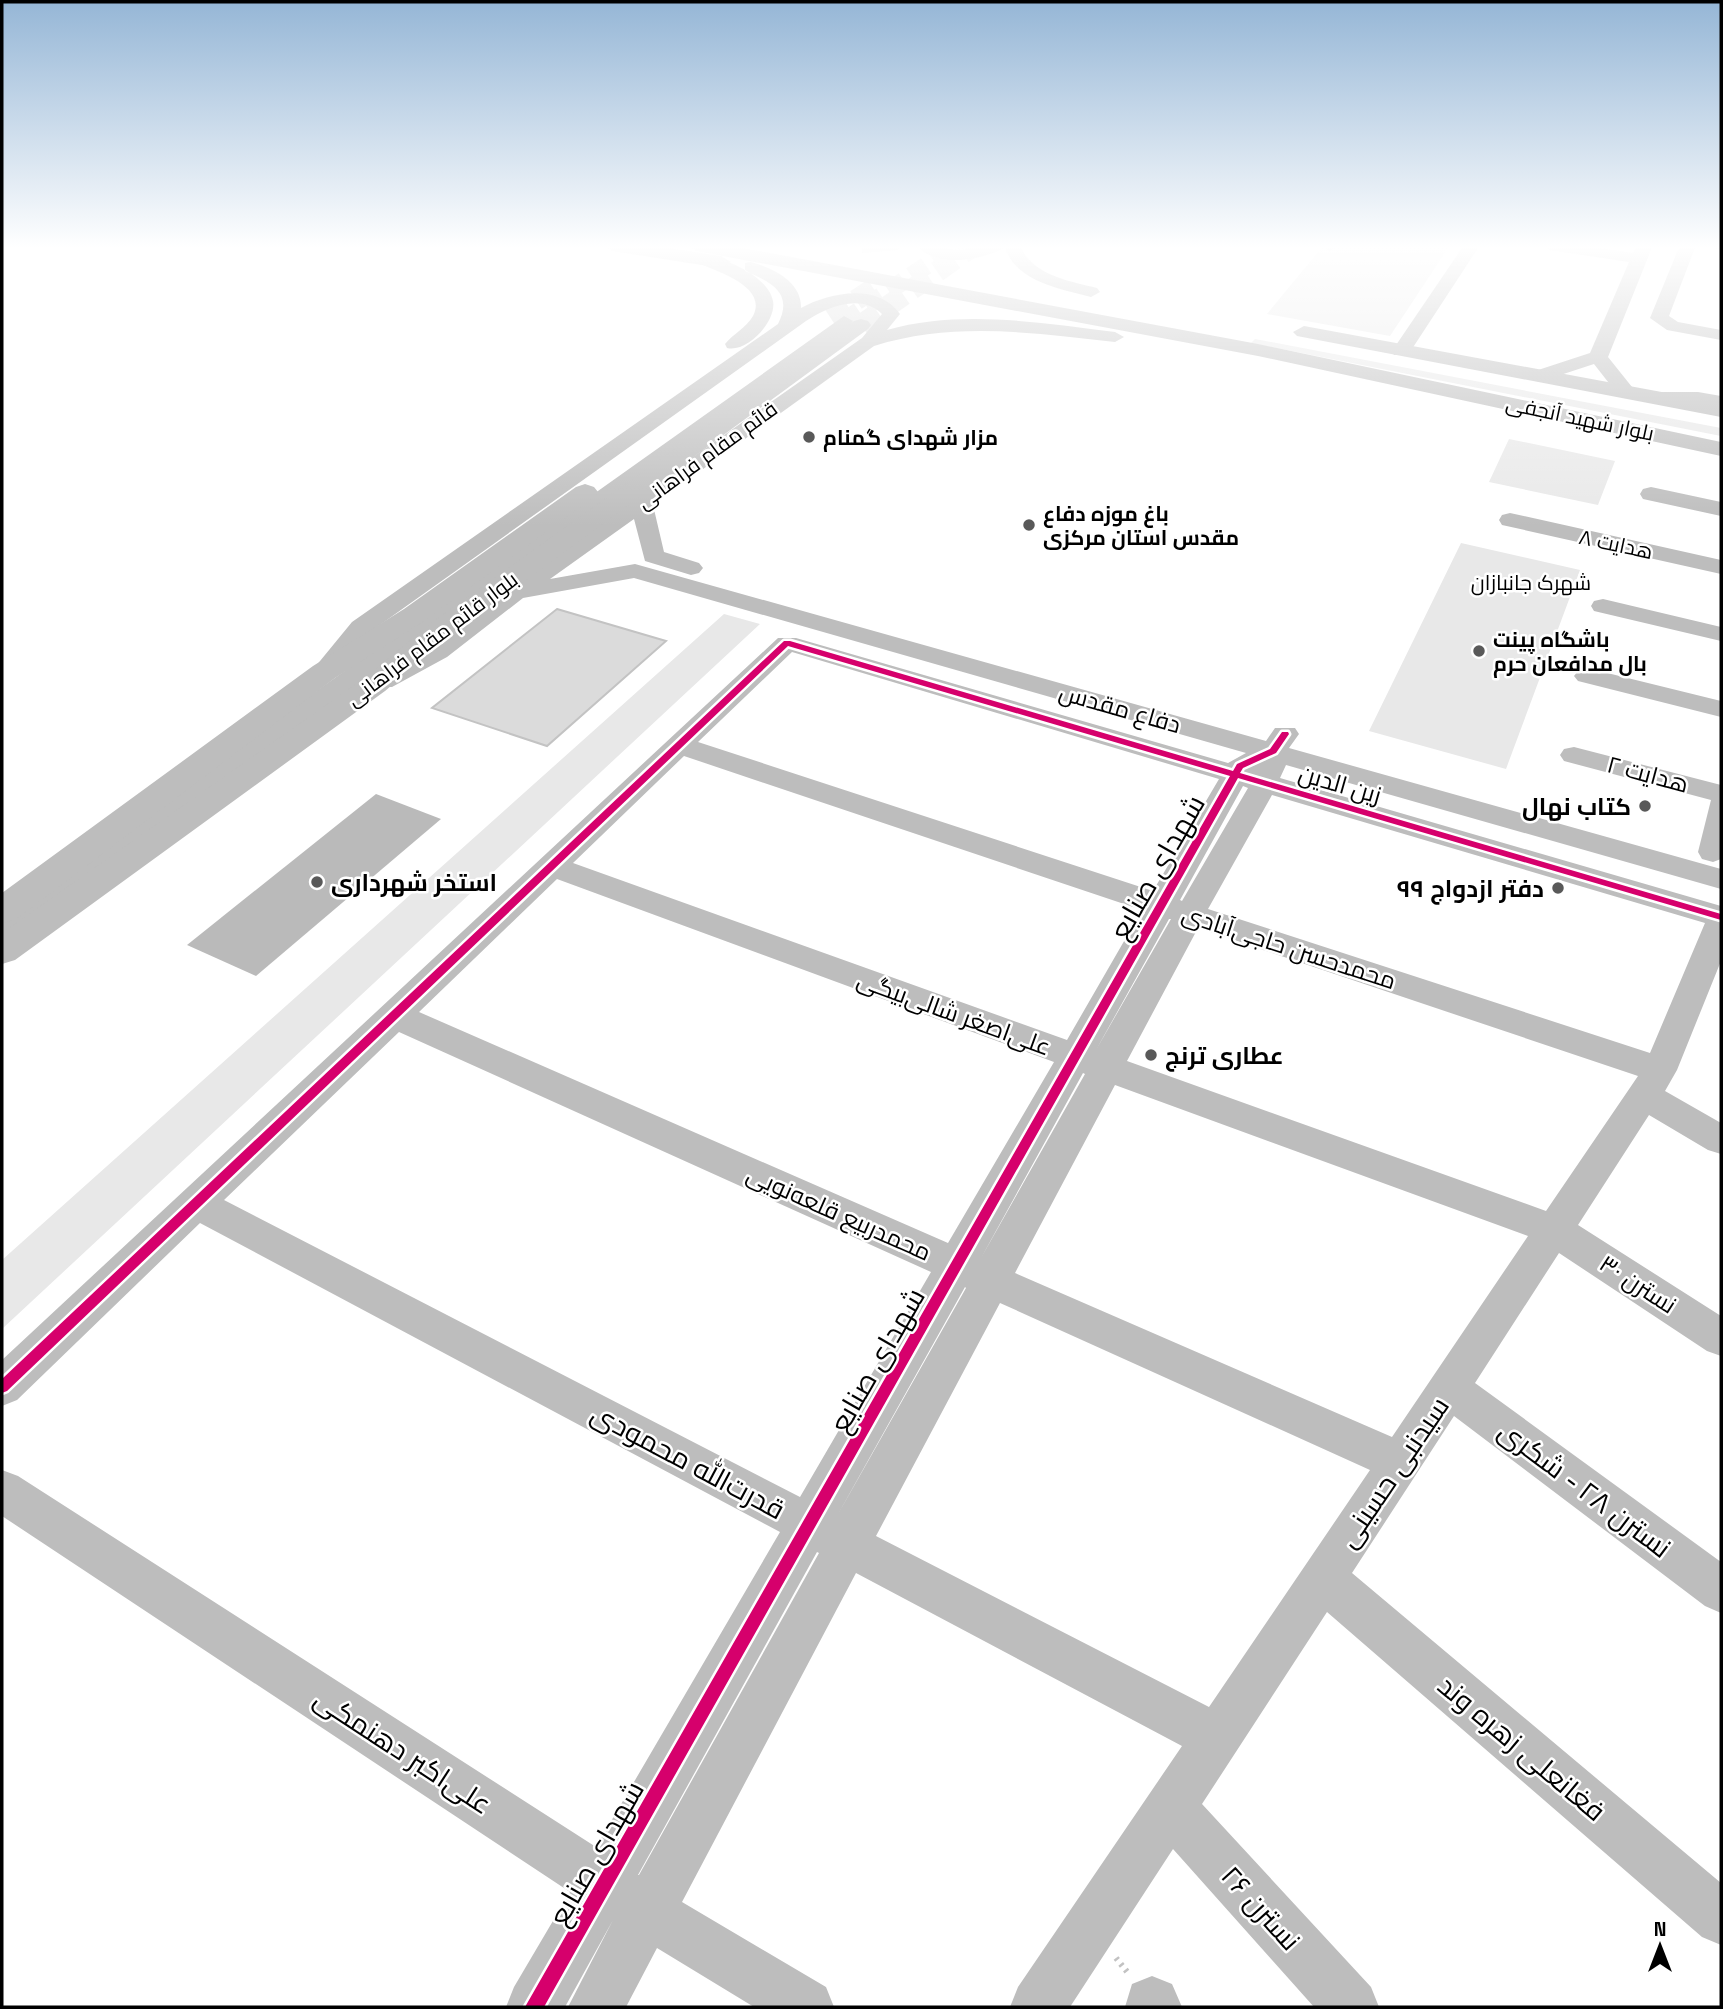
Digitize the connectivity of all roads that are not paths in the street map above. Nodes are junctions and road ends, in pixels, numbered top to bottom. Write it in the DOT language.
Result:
graph roads {
  1 [pos="738,339"];
  2 [pos="768,339"];
  3 [pos="832,339"];
  4 [pos="833,339"];
  5 [pos="834,339"];
  6 [pos="836,339"];
  7 [pos="1124,339"];
  8 [pos="1198,339"];
  9 [pos="1277,339"];
  10 [pos="1337,339"];
  11 [pos="1409,339"];
  12 [pos="1606,339"];
  13 [pos="1401,351"];
  14 [pos="1598,357"];
  15 [pos="1539,376"];
  16 [pos="1464,392"];
  17 [pos="1626,392"];
  18 [pos="1655,398"];
  19 [pos="1721,402"];
  20 [pos="1721,410"];
  21 [pos="1721,422"];
  22 [pos="1721,449"];
  23 [pos="1651,494"];
  24 [pos="641,502"];
  25 [pos="1721,509"];
  26 [pos="1510,520"];
  27 [pos="468,552"];
  28 [pos="644,564"];
  29 [pos="1721,567"];
  30 [pos="516,592"];
  31 [pos="1603,606"];
  32 [pos="1721,634"];
  33 [pos="324,671"];
  34 [pos="1587,676"];
  35 [pos="374,685"];
  36 [pos="1721,709"];
  37 [pos="679,745"];
  38 [pos="1574,755"];
  39 [pos="1264,761"];
  40 [pos="1721,794"];
  41 [pos="1721,806"];
  42 [pos="1719,862"];
  43 [pos="551,866"];
  44 [pos="1176,909"];
  45 [pos="1721,917"];
  46 [pos="1721,923"];
  47 [pos="4,932"];
  48 [pos="1713,971"];
  49 [pos="393,1015"];
  50 [pos="1091,1062"];
  51 [pos="1651,1082"];
  52 [pos="1721,1140"];
  53 [pos="196,1203"];
  54 [pos="1555,1230"];
  55 [pos="974,1273"];
  56 [pos="1721,1338"];
  57 [pos="2,1387"];
  58 [pos="1449,1388"];
  59 [pos="1400,1462"];
  60 [pos="2,1491"];
  61 [pos="809,1525"];
  62 [pos="847,1545"];
  63 [pos="1323,1578"];
  64 [pos="1721,1590"];
  65 [pos="1217,1738"];
  66 [pos="1171,1808"];
  67 [pos="605,1882"];
  68 [pos="648,1912"];
  69 [pos="1721,1918"];
  70 [pos="534,2007"];
  71 [pos="596,2007"];
  72 [pos="806,2007"];
  73 [pos="1038,2007"];
  74 [pos="1350,2007"];
  1 -- 27 [label="street"];
  2 -- 27 [label="street"];
  3 -- 33 [label="main road, بلوار قائم مقام فراهانی"];
  4 -- 47 [label="street"];
  5 -- 35 [label="main road, بلوار قائم مقام فراهانی"];
  6 -- 24 [label="street, قائم مقام فراهانی"];
  7 -- 16 [label="main road"];
  8 -- 16 [label="main road, بلوار شهید آنجفی"];
  9 -- 21 [label="main road, بلوار شهید آنجفی"];
  10 -- 13 [label="main road"];
  11 -- 13 [label="street"];
  12 -- 14 [label="street"];
  13 -- 15 [label="main road"];
  14 -- 15 [label="street"];
  14 -- 17 [label="street"];
  15 -- 17 [label="main road"];
  16 -- 22 [label="main road, بلوار شهید آنجفی"];
  17 -- 18 [label="main road"];
  18 -- 19 [label="street"];
  18 -- 20 [label="main road"];
  23 -- 25 [label="street"];
  24 -- 28 [label="street"];
  24 -- 30 [label="street, قائم مقام فراهانی"];
  26 -- 29 [label="street, هدایت ۸"];
  27 -- 33 [label="street"];
  28 -- 30 [label="street, دفاع مقدس"];
  28 -- 39 [label="street, دفاع مقدس"];
  30 -- 35 [label="street, قائم مقام فراهانی"];
  31 -- 32 [label="street"];
  33 -- 47 [label="main road, بلوار قائم مقام فراهانی"];
  34 -- 36 [label="street"];
  35 -- 47 [label="main road, بلوار قائم مقام فراهانی"];
  37 -- 39 [label="street, زین الدین"];
  37 -- 43 [label="street"];
  37 -- 44 [label="street, محمدحسن حاجی‌آبادی"];
  38 -- 40 [label="street, هدایت ۲"];
  39 -- 42 [label="street, دفاع مقدس"];
  39 -- 44 [label="street, شهدای صنایع"];
  39 -- 45 [label="street, زین الدین"];
  41 -- 42 [label="street"];
  43 -- 49 [label="street"];
  43 -- 50 [label="street, علی‌اصغر شالی‌بیگی"];
  44 -- 50 [label="street, شهدای صنایع"];
  44 -- 51 [label="street, محمدحسن حاجی‌آبادی"];
  46 -- 48 [label="street, سیدنبی حسینی"];
  48 -- 51 [label="street, سیدنبی حسینی"];
  49 -- 53 [label="street"];
  49 -- 55 [label="street, محمدربیع قلعه‌نویی"];
  50 -- 54 [label="street, علی‌اصغر شالی‌بیگی"];
  50 -- 55 [label="street, شهدای صنایع"];
  51 -- 52 [label="street, محمدحسن حاجی‌آبادی"];
  51 -- 54 [label="street, سیدنبی حسینی"];
  53 -- 57 [label="street"];
  53 -- 61 [label="street, قدرت‌الله محمودی"];
  54 -- 56 [label="street, نسترن ۳۰"];
  54 -- 58 [label="street, سیدنبی حسینی"];
  55 -- 59 [label="street, محمدربیع قلعه‌نویی"];
  55 -- 61 [label="street, شهدای صنایع"];
  55 -- 62 [label="street, شهدای صنایع"];
  58 -- 59 [label="street, سیدنبی حسینی"];
  58 -- 64 [label="street, نسترن ۲۸ - شکری"];
  59 -- 63 [label="street, سیدنبی حسینی"];
  60 -- 67 [label="street, علی‌اکبر دهنمکی"];
  61 -- 62 [label="street, قدرت‌الله محمودی"];
  61 -- 67 [label="street, شهدای صنایع"];
  62 -- 65 [label="street, قدرت‌الله محمودی"];
  62 -- 68 [label="street, شهدای صنایع"];
  63 -- 65 [label="street, سیدنبی حسینی"];
  63 -- 69 [label="street, فغانعلی زهره وند"];
  65 -- 66 [label="street, سیدنبی حسینی"];
  66 -- 73 [label="street, سیدنبی حسینی"];
  66 -- 74 [label="street, نسترن ۲۶"];
  67 -- 68 [label="street, علی‌اکبر دهنمکی"];
  67 -- 70 [label="street, شهدای صنایع"];
  68 -- 71 [label="street, شهدای صنایع"];
  68 -- 72 [label="street, علی‌اکبر دهنمکی"];
}
